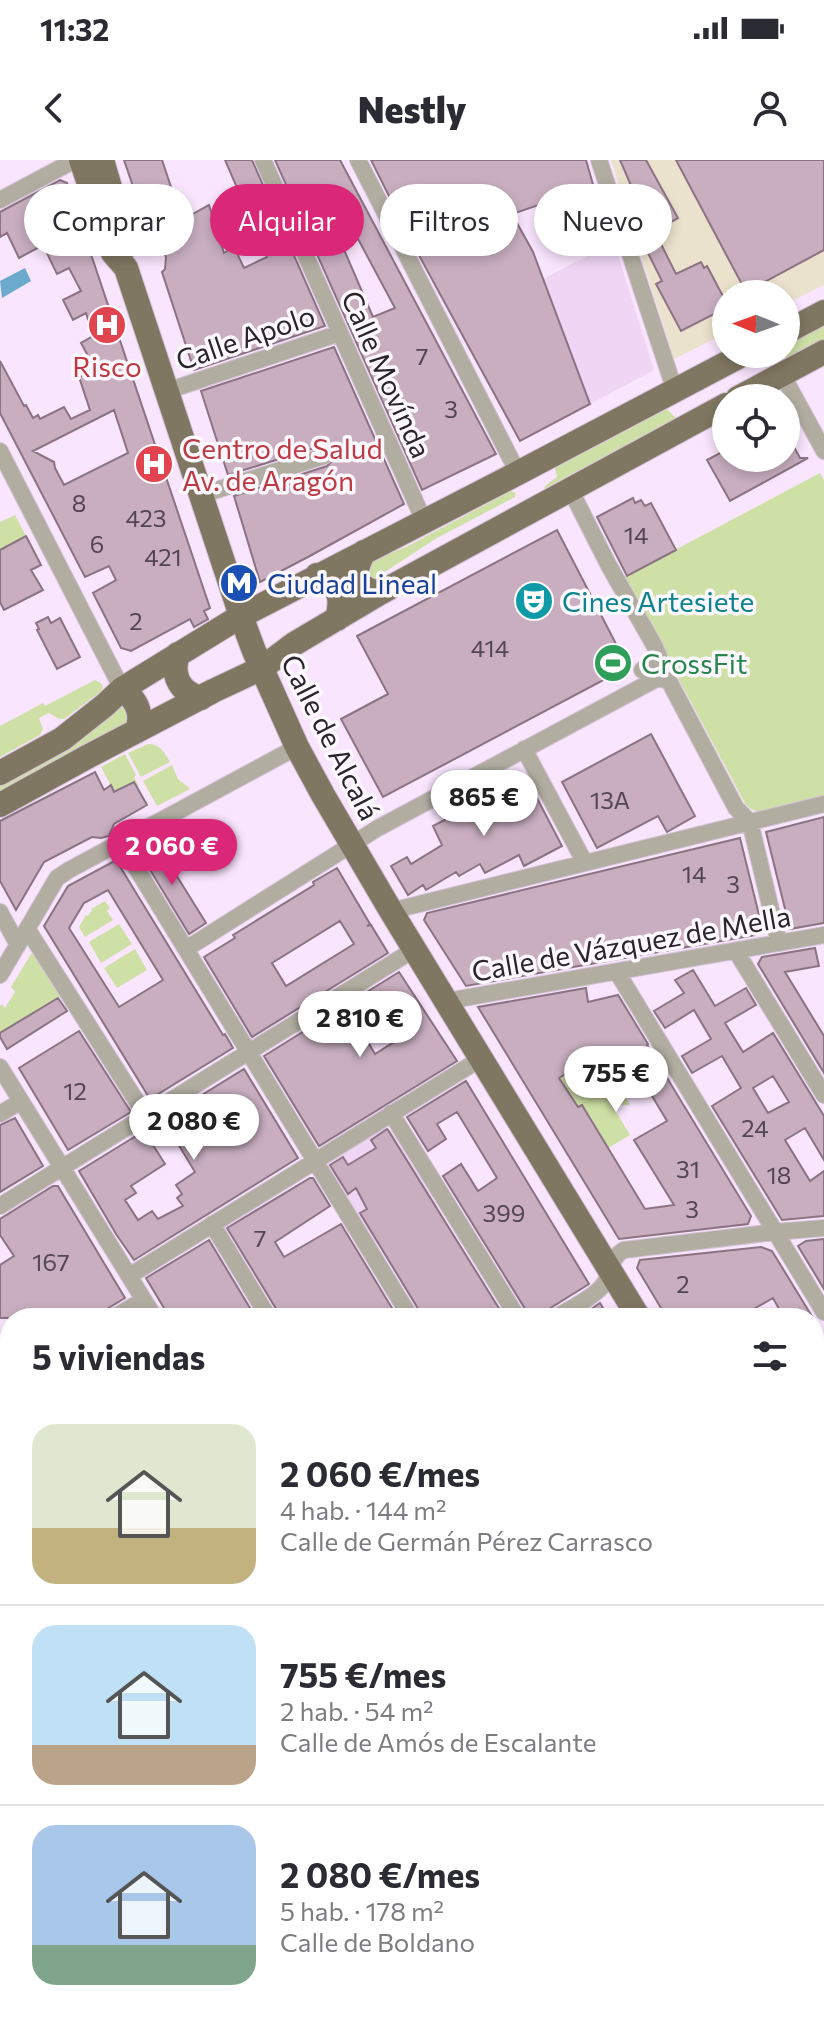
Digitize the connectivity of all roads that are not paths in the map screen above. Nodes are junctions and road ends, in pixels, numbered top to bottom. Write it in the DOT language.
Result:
graph roads {
  1 [pos="78,160"];
  2 [pos="102,160"];
  3 [pos="263,160"];
  4 [pos="358,160"];
  5 [pos="599,160"];
  6 [pos="0,200"];
  7 [pos="126,268"];
  8 [pos="824,312"];
  9 [pos="800,325"];
  10 [pos="340,333"];
  11 [pos="824,352"];
  12 [pos="718,368"];
  13 [pos="778,368"];
  14 [pos="782,374"];
  15 [pos="764,384"];
  16 [pos="167,391"];
  17 [pos="675,391"];
  18 [pos="712,412"];
  19 [pos="704,416"];
  20 [pos="0,451"];
  21 [pos="824,451"];
  22 [pos="324,456"];
  23 [pos="518,473"];
  24 [pos="570,489"];
  25 [pos="201,495"];
  26 [pos="424,521"];
  27 [pos="364,552"];
  28 [pos="317,575"];
  29 [pos="408,578"];
  30 [pos="380,593"];
  31 [pos="241,616"];
  32 [pos="337,619"];
  33 [pos="178,654"];
  34 [pos="262,668"];
  35 [pos="648,675"];
  36 [pos="122,689"];
  37 [pos="201,698"];
  38 [pos="137,731"];
  39 [pos="297,747"];
  40 [pos="524,749"];
  41 [pos="0,773"];
  42 [pos="824,804"];
  43 [pos="0,805"];
  44 [pos="750,822"];
  45 [pos="121,843"];
  46 [pos="353,845"];
  47 [pos="585,863"];
  48 [pos="391,911"];
  49 [pos="0,912"];
  50 [pos="28,930"];
  51 [pos="824,935"];
  52 [pos="779,943"];
  53 [pos="18,945"];
  54 [pos="186,949"];
  55 [pos="415,949"];
  56 [pos="736,951"];
  57 [pos="617,972"];
  58 [pos="0,975"];
  59 [pos="447,1001"];
  60 [pos="249,1052"];
  61 [pos="482,1058"];
  62 [pos="0,1067"];
  63 [pos="824,1095"];
  64 [pos="21,1101"];
  65 [pos="391,1113"];
  66 [pos="0,1114"];
  67 [pos="146,1116"];
  68 [pos="315,1160"];
  69 [pos="62,1168"];
  70 [pos="0,1206"];
  71 [pos="212,1224"];
  72 [pos="824,1228"];
  73 [pos="775,1232"];
  74 [pos="610,1269"];
  75 [pos="129,1276"];
  76 [pos="143,1300"];
  77 [pos="130,1308"];
  78 [pos="148,1308"];
  79 [pos="263,1308"];
  80 [pos="405,1308"];
  81 [pos="512,1308"];
  82 [pos="571,1308"];
  83 [pos="633,1308"];
  84 [pos="822,1308"];
  1 -- 6 [label="street"];
  1 -- 7 [label="main road, Calle de Alcalá"];
  2 -- 7 [label="main road, Calle de Alcalá"];
  3 -- 10 [label="street, Calle Movínda"];
  4 -- 23 [label="street"];
  5 -- 17 [label="street"];
  7 -- 16 [label="main road, Calle de Alcalá"];
  8 -- 9 [label="main road"];
  10 -- 16 [label="street, Calle Apolo"];
  10 -- 26 [label="street, Calle Movínda"];
  11 -- 14 [label="main road"];
  12 -- 17 [label="main road"];
  13 -- 14 [label="main road"];
  14 -- 15 [label="main road"];
  14 -- 21 [label="street"];
  16 -- 25 [label="main road, Calle de Alcalá"];
  17 -- 19 [label="main road"];
  17 -- 23 [label="main road"];
  18 -- 19 [label="main road"];
  19 -- 24 [label="main road"];
  20 -- 36 [label="street"];
  22 -- 25 [label="street"];
  23 -- 26 [label="main road"];
  23 -- 29 [label="main road"];
  24 -- 29 [label="main road"];
  24 -- 35 [label="street"];
  25 -- 31 [label="main road, Calle de Alcalá"];
  26 -- 27 [label="main road"];
  27 -- 28 [label="main road"];
  27 -- 30 [label="main road"];
  28 -- 31 [label="main road"];
  28 -- 32 [label="main road"];
  29 -- 30 [label="main road"];
  30 -- 32 [label="main road"];
  31 -- 33 [label="main road"];
  31 -- 34 [label="main road, Calle de Alcalá"];
  32 -- 34 [label="main road"];
  33 -- 36 [label="main road"];
  33 -- 37 [label="main road"];
  34 -- 37 [label="main road"];
  34 -- 39 [label="main road, Calle de Alcalá"];
  35 -- 40 [label="street"];
  35 -- 44 [label="street"];
  36 -- 38 [label="main road"];
  36 -- 41 [label="main road"];
  37 -- 38 [label="main road"];
  38 -- 43 [label="main road"];
  39 -- 45 [label="street"];
  39 -- 46 [label="main road, Calle de Alcalá"];
  40 -- 46 [label="street"];
  40 -- 47 [label="street"];
  42 -- 44 [label="street"];
  44 -- 47 [label="street"];
  44 -- 52 [label="street"];
  45 -- 50 [label="street"];
  45 -- 54 [label="street"];
  46 -- 48 [label="main road, Calle de Alcalá"];
  46 -- 54 [label="street"];
  47 -- 48 [label="street"];
  48 -- 55 [label="main road, Calle de Alcalá"];
  49 -- 53 [label="street"];
  50 -- 53 [label="street"];
  50 -- 67 [label="street"];
  51 -- 52 [label="street, Calle de Vázquez de Mella"];
  52 -- 56 [label="street, Calle de Vázquez de Mella"];
  53 -- 58 [label="street"];
  54 -- 60 [label="street"];
  55 -- 59 [label="main road, Calle de Alcalá"];
  55 -- 60 [label="street"];
  56 -- 57 [label="street, Calle de Vázquez de Mella"];
  56 -- 63 [label="street"];
  57 -- 59 [label="street, Calle de Vázquez de Mella"];
  57 -- 73 [label="street"];
  59 -- 61 [label="main road, Calle de Alcalá"];
  60 -- 67 [label="street"];
  60 -- 68 [label="street"];
  61 -- 65 [label="street"];
  61 -- 74 [label="main road, Calle de Alcalá"];
  62 -- 64 [label="street"];
  64 -- 66 [label="street"];
  64 -- 69 [label="street"];
  65 -- 68 [label="street"];
  65 -- 81 [label="street"];
  67 -- 69 [label="street"];
  68 -- 71 [label="street"];
  68 -- 80 [label="street"];
  69 -- 70 [label="street"];
  69 -- 75 [label="street"];
  71 -- 75 [label="street"];
  71 -- 79 [label="street"];
  72 -- 73 [label="street"];
  73 -- 74 [label="street"];
  73 -- 84 [label="street"];
  74 -- 82 [label="street"];
  74 -- 83 [label="main road, Calle de Alcalá"];
  75 -- 76 [label="street"];
  76 -- 77 [label="street"];
  76 -- 78 [label="street"];
}
